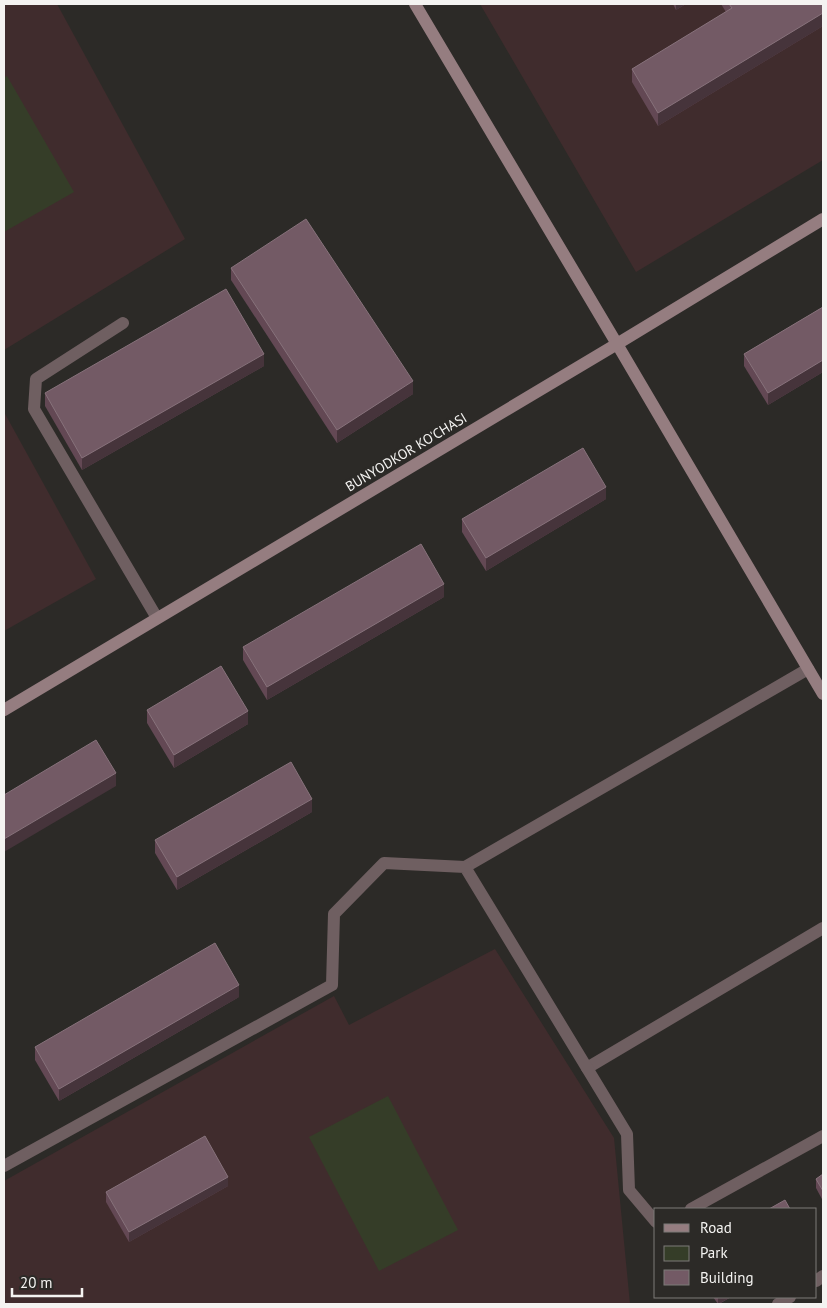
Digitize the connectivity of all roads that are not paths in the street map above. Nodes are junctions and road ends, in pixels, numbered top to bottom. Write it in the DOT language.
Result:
graph roads {
  1 [pos="415,4"];
  2 [pos="823,219"];
  3 [pos="123,323"];
  4 [pos="617,344"];
  5 [pos="157,618"];
  6 [pos="808,669"];
  7 [pos="823,694"];
  8 [pos="4,710"];
  9 [pos="466,867"];
  10 [pos="823,928"];
  11 [pos="587,1068"];
  12 [pos="823,1136"];
  13 [pos="4,1166"];
  14 [pos="693,1208"];
  15 [pos="654,1220"];
  1 -- 4 [label="main road"];
  2 -- 4 [label="main road, BUNYODKOR KO'CHASI"];
  3 -- 5 [label="street"];
  4 -- 5 [label="main road, BUNYODKOR KO'CHASI"];
  4 -- 6 [label="main road"];
  5 -- 8 [label="main road, BUNYODKOR KO'CHASI"];
  6 -- 7 [label="main road"];
  6 -- 9 [label="street"];
  9 -- 11 [label="street"];
  9 -- 13 [label="street"];
  10 -- 11 [label="street"];
  11 -- 15 [label="street"];
  12 -- 14 [label="street"];
}
